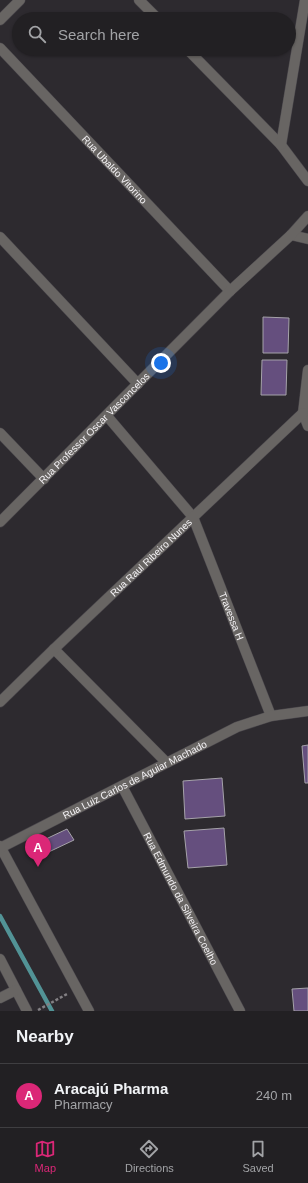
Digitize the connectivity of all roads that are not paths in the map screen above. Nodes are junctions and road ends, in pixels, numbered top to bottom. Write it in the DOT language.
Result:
graph roads {
  1 [pos="20,0"];
  2 [pos="139,0"];
  3 [pos="305,0"];
  4 [pos="151,12"];
  5 [pos="0,20"];
  6 [pos="0,48"];
  7 [pos="296,54"];
  8 [pos="194,56"];
  9 [pos="296,56"];
  10 [pos="281,145"];
  11 [pos="308,181"];
  12 [pos="308,216"];
  13 [pos="291,235"];
  14 [pos="0,236"];
  15 [pos="308,239"];
  16 [pos="230,291"];
  17 [pos="308,370"];
  18 [pos="138,384"];
  19 [pos="303,413"];
  20 [pos="106,416"];
  21 [pos="308,426"];
  22 [pos="0,433"];
  23 [pos="44,479"];
  24 [pos="193,517"];
  25 [pos="0,522"];
  26 [pos="54,649"];
  27 [pos="0,702"];
  28 [pos="308,711"];
  29 [pos="271,716"];
  30 [pos="166,762"];
  31 [pos="122,786"];
  32 [pos="0,847"];
  33 [pos="0,959"];
  34 [pos="16,990"];
  35 [pos="0,998"];
  36 [pos="27,1011"];
  37 [pos="89,1011"];
  38 [pos="240,1011"];
  1 -- 5 [label="street"];
  2 -- 4 [label="street"];
  3 -- 7 [label="street"];
  6 -- 16 [label="street, Rua Ubaldo Vitorino"];
  8 -- 10 [label="street"];
  9 -- 10 [label="street"];
  10 -- 11 [label="street"];
  12 -- 13 [label="street, Rua Professor Oscar Vasconcelos"];
  13 -- 15 [label="street"];
  13 -- 16 [label="street, Rua Professor Oscar Vasconcelos"];
  14 -- 18 [label="street"];
  16 -- 18 [label="street, Rua Professor Oscar Vasconcelos"];
  17 -- 19 [label="street"];
  18 -- 20 [label="street, Rua Professor Oscar Vasconcelos"];
  19 -- 21 [label="street"];
  19 -- 24 [label="street, Rua Raul Ribeiro Nunes"];
  20 -- 23 [label="street, Rua Professor Oscar Vasconcelos"];
  20 -- 24 [label="street, Travessa H"];
  22 -- 23 [label="street"];
  23 -- 25 [label="street, Rua Professor Oscar Vasconcelos"];
  24 -- 26 [label="street, Rua Raul Ribeiro Nunes"];
  24 -- 29 [label="street, Travessa H"];
  26 -- 27 [label="street, Rua Raul Ribeiro Nunes"];
  26 -- 30 [label="street"];
  28 -- 29 [label="street, Rua Luiz Carlos de Aguiar Machado"];
  29 -- 30 [label="street, Rua Luiz Carlos de Aguiar Machado"];
  30 -- 31 [label="street, Rua Luiz Carlos de Aguiar Machado"];
  31 -- 32 [label="street, Rua Luiz Carlos de Aguiar Machado"];
  31 -- 38 [label="street, Rua Edmundo da Silveira Coelho"];
  32 -- 37 [label="street"];
  33 -- 34 [label="street"];
  34 -- 35 [label="street"];
  34 -- 36 [label="street"];
}
